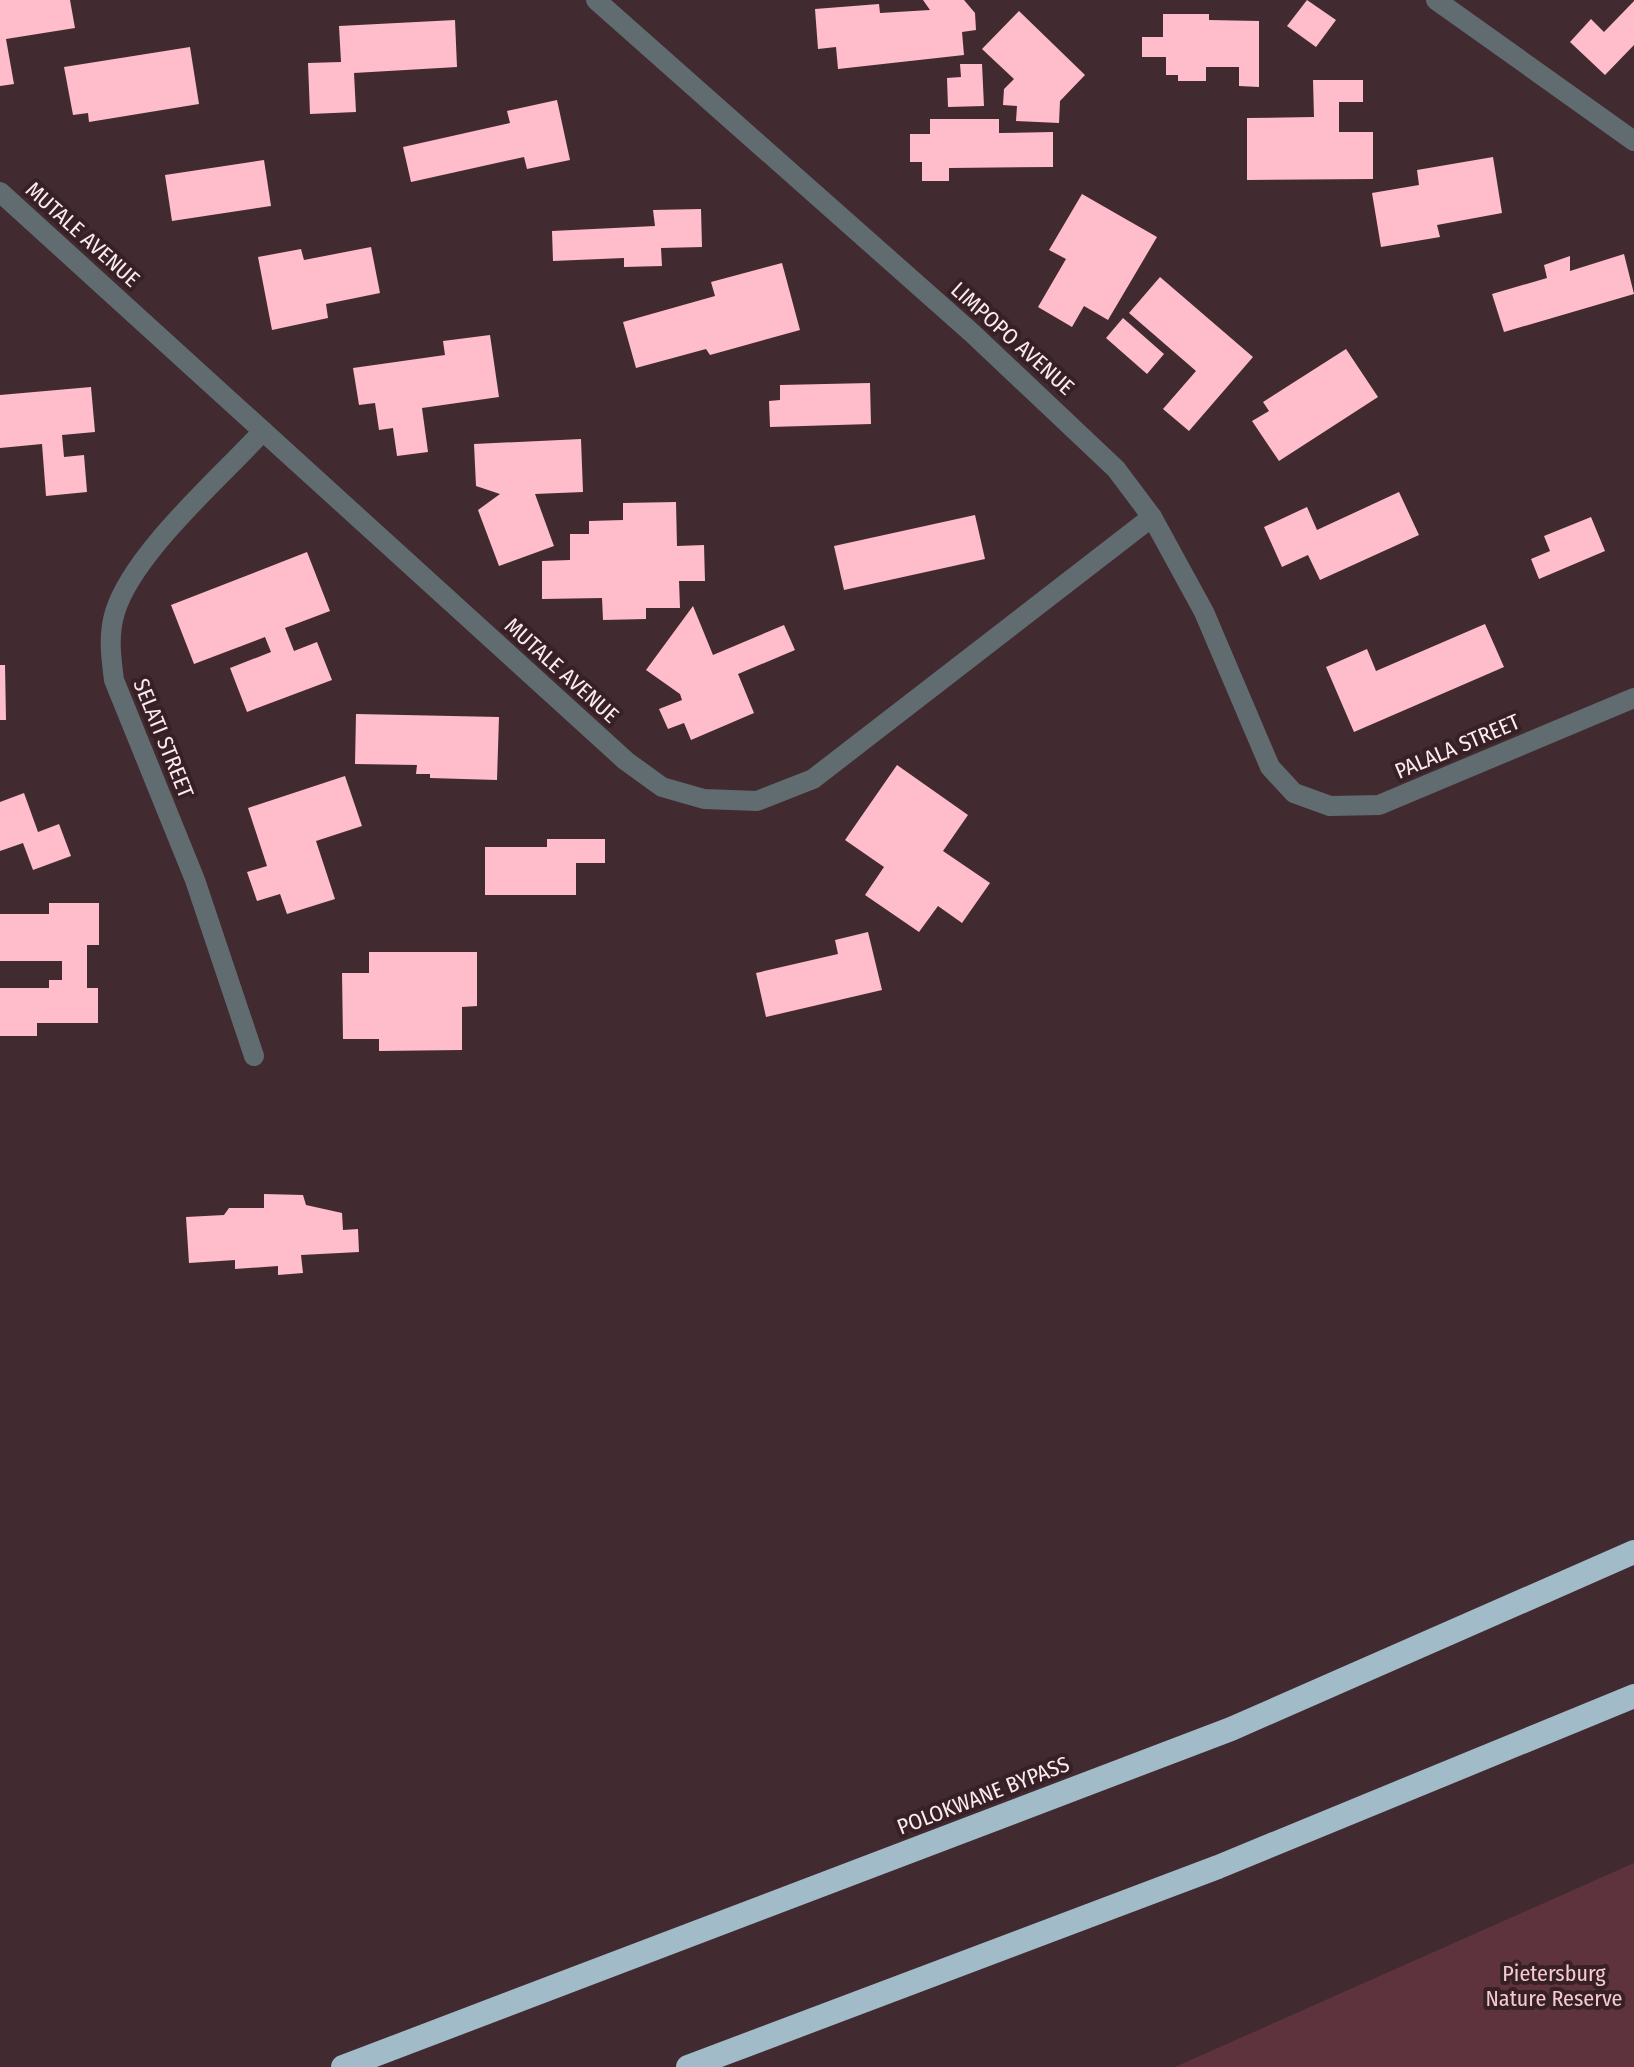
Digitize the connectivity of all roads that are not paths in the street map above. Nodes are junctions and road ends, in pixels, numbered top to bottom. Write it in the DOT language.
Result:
graph roads {
  1 [pos="596,0"];
  2 [pos="1436,0"];
  3 [pos="1634,141"];
  4 [pos="0,192"];
  5 [pos="263,431"];
  6 [pos="1152,517"];
  7 [pos="1634,698"];
  8 [pos="1294,793"];
  9 [pos="254,1056"];
  10 [pos="1634,1552"];
  11 [pos="1634,1696"];
  12 [pos="343,2067"];
  13 [pos="688,2067"];
  1 -- 6 [label="street, LIMPOPO AVENUE"];
  2 -- 3 [label="street"];
  4 -- 5 [label="street, MUTALE AVENUE"];
  5 -- 6 [label="street, MUTALE AVENUE"];
  5 -- 9 [label="street, SELATI STREET"];
  6 -- 8 [label="street, LIMPOPO AVENUE"];
  7 -- 8 [label="street, PALALA STREET"];
  10 -- 12 [label="highway, POLOKWANE BYPASS"];
  11 -- 13 [label="highway"];
}
